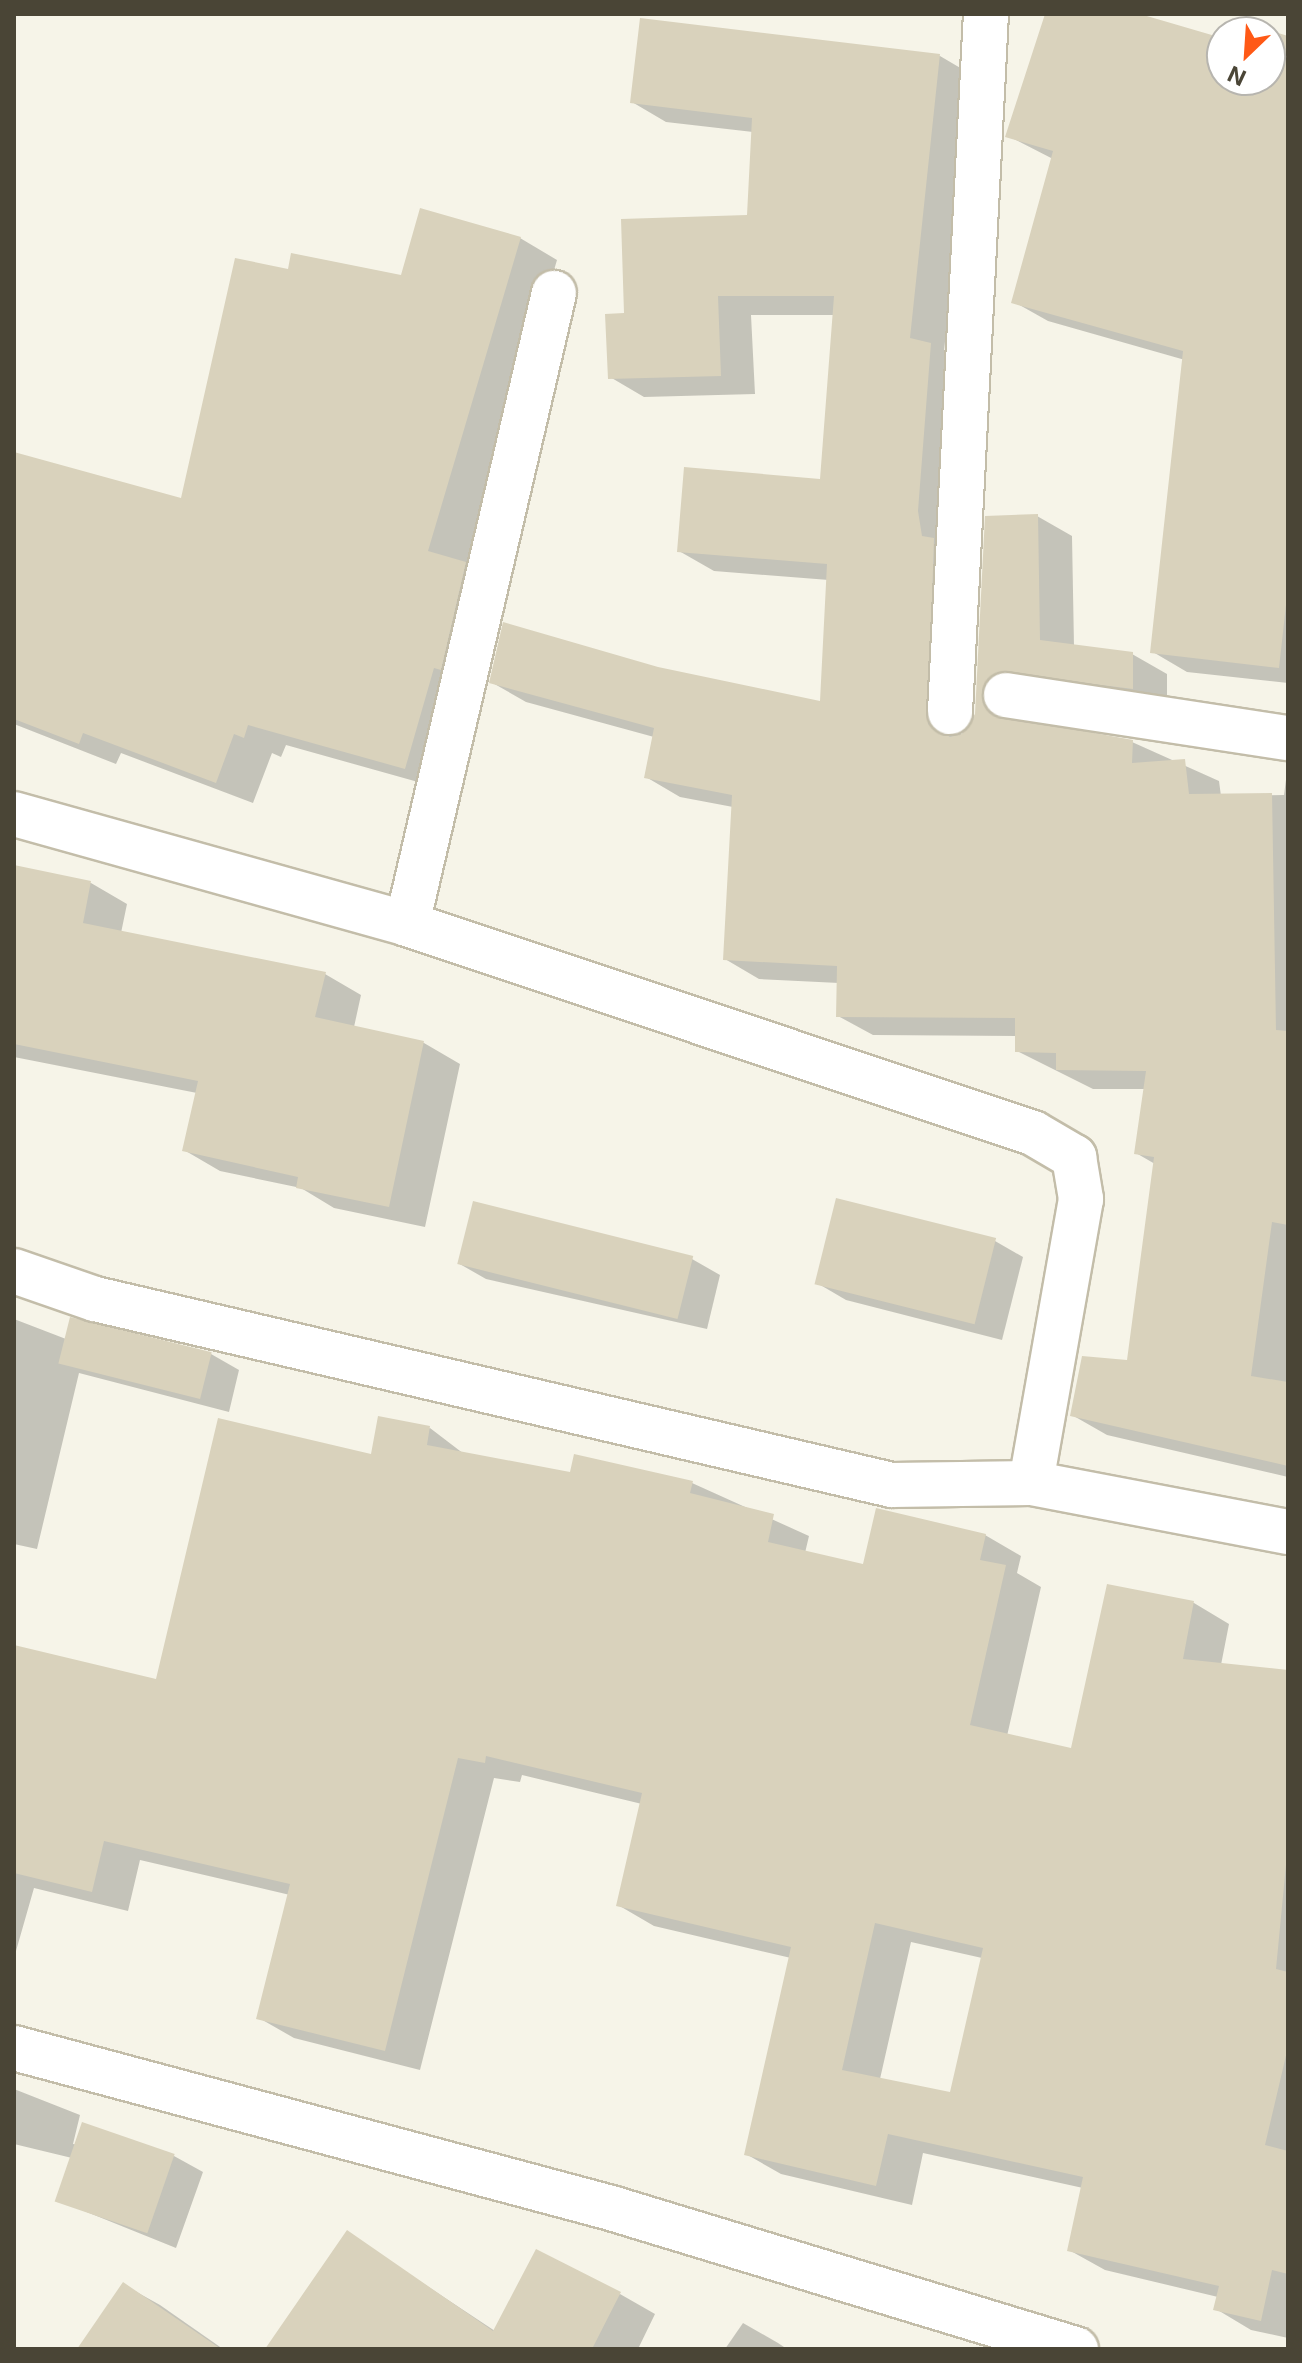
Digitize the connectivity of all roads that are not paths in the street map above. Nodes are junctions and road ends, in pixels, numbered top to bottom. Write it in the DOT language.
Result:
graph roads {
  1 [pos="986,14"];
  2 [pos="554,293"];
  3 [pos="1006,695"];
  4 [pos="950,712"];
  5 [pos="1288,738"];
  6 [pos="14,814"];
  7 [pos="407,924"];
  8 [pos="14,1271"];
  9 [pos="1031,1483"];
  10 [pos="1288,1532"];
  11 [pos="14,2048"];
  12 [pos="1076,2349"];
  1 -- 4 [label="street"];
  2 -- 7 [label="street"];
  3 -- 5 [label="street"];
  6 -- 7 [label="street"];
  7 -- 9 [label="street"];
  8 -- 9 [label="street"];
  9 -- 10 [label="street"];
  11 -- 12 [label="street"];
}
